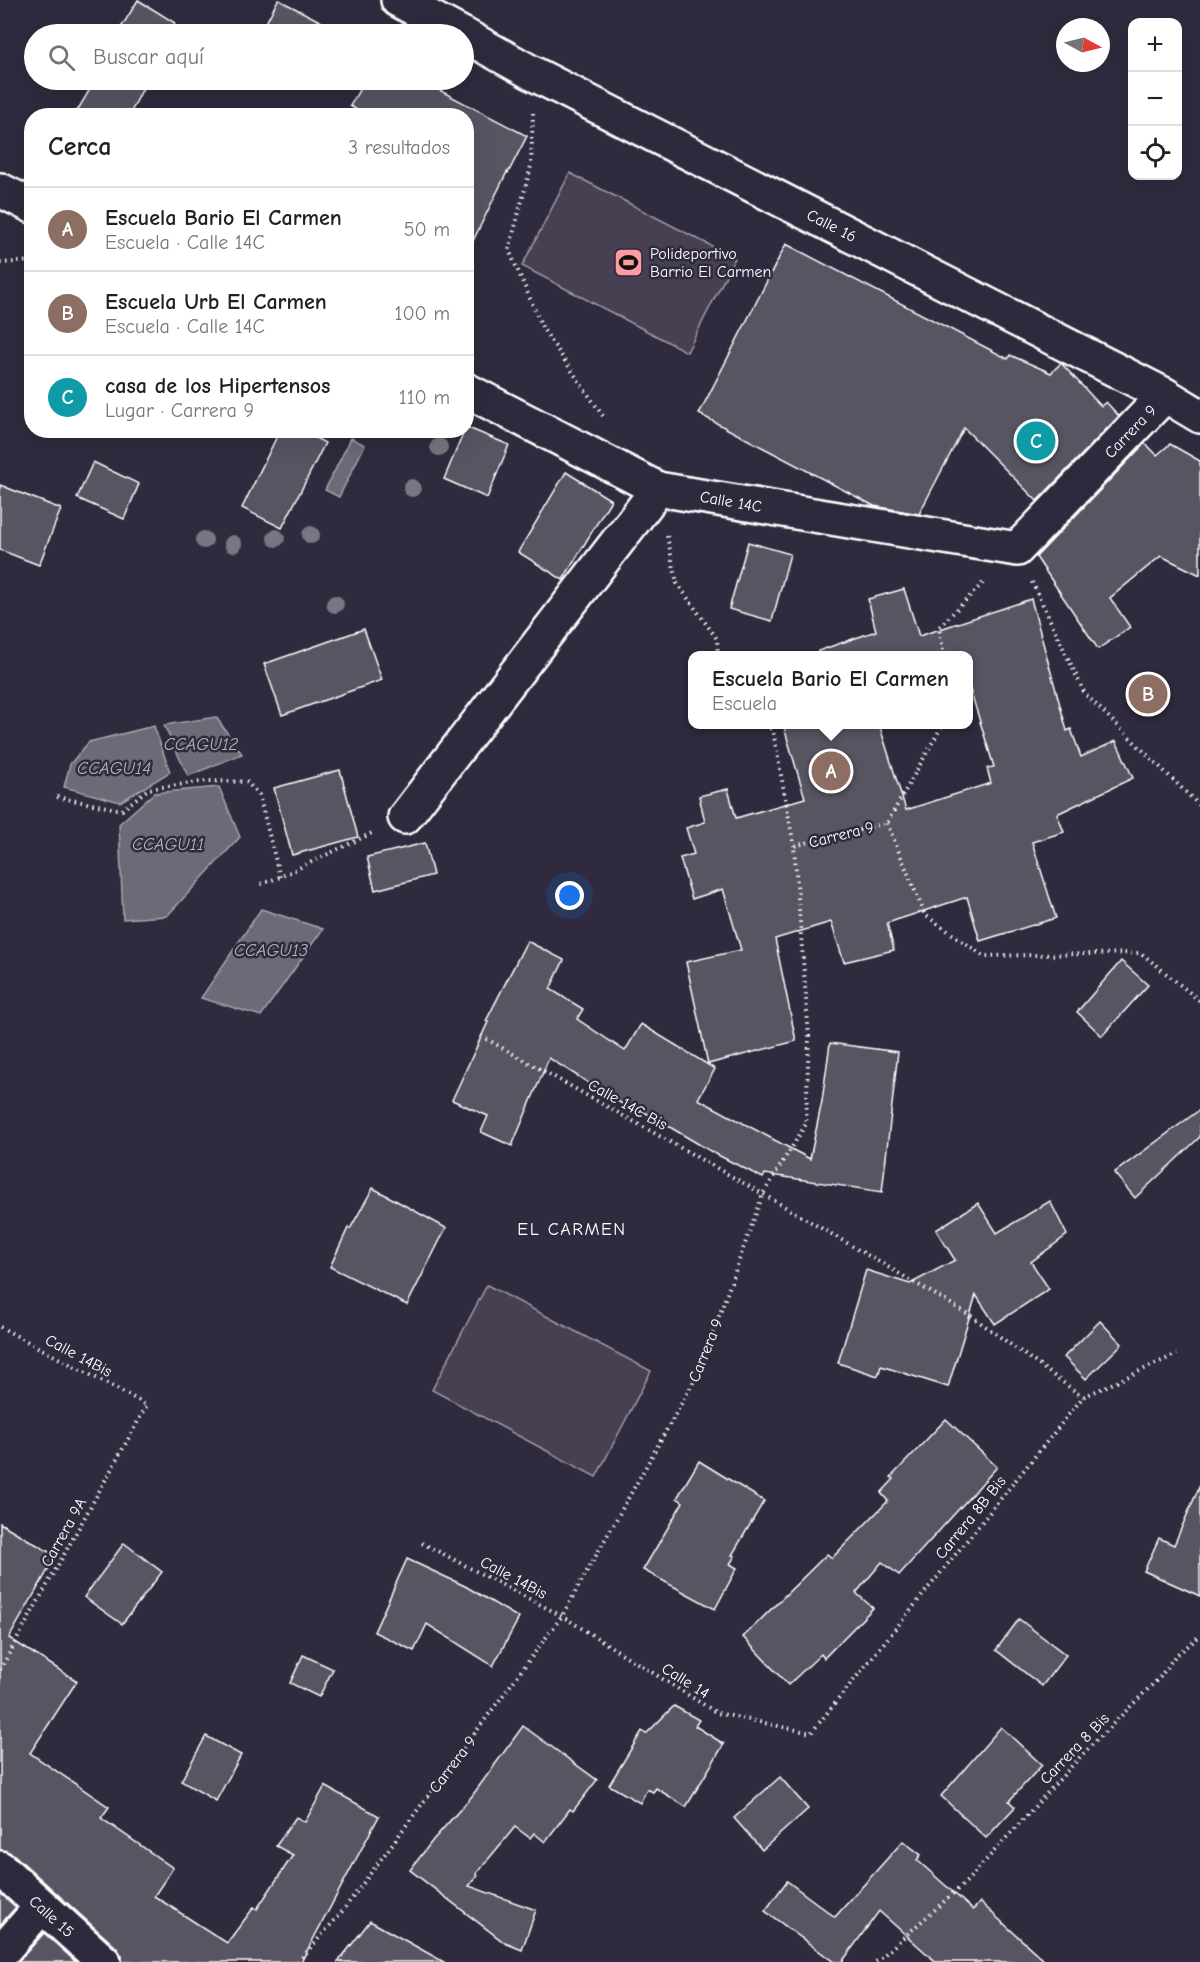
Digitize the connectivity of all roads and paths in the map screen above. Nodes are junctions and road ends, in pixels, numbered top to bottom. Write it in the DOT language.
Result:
graph roads {
  1 [pos="398,0"];
  2 [pos="443,24"];
  3 [pos="474,41"];
  4 [pos="534,74"];
  5 [pos="0,190"];
  6 [pos="24,203"];
  7 [pos="24,262"];
  8 [pos="0,263"];
  9 [pos="474,394"];
  10 [pos="1165,395"];
  11 [pos="1200,416"];
  12 [pos="612,428"];
  13 [pos="658,489"];
  14 [pos="1017,549"];
  15 [pos="718,651"];
  16 [pos="943,651"];
  17 [pos="771,729"];
  18 [pos="940,729"];
  19 [pos="57,797"];
  20 [pos="1200,806"];
  21 [pos="405,817"];
  22 [pos="887,823"];
  23 [pos="794,846"];
  24 [pos="280,877"];
  25 [pos="261,884"];
  26 [pos="1200,1001"];
  27 [pos="481,1036"];
  28 [pos="763,1194"];
  29 [pos="0,1327"];
  30 [pos="1177,1354"];
  31 [pos="1083,1397"];
  32 [pos="147,1405"];
  33 [pos="422,1543"];
  34 [pos="562,1616"];
  35 [pos="1200,1635"];
  36 [pos="0,1670"];
  37 [pos="811,1733"];
  38 [pos="0,1868"];
  39 [pos="41,1907"];
  40 [pos="0,1954"];
  41 [pos="104,1962"];
  42 [pos="298,1962"];
  43 [pos="876,1962"];
  1 -- 2 [label="street, Calle 16"];
  3 -- 4 [label="street, Calle 16"];
  4 -- 10 [label="street, Calle 16"];
  4 -- 12 [label="path"];
  5 -- 6 [label="street"];
  7 -- 8 [label="path"];
  9 -- 13 [label="street, Calle 14C"];
  10 -- 11 [label="street, Calle 16"];
  10 -- 14 [label="street, Carrera 9"];
  13 -- 14 [label="street, Calle 14C"];
  13 -- 15 [label="path"];
  13 -- 21 [label="street"];
  14 -- 16 [label="path"];
  14 -- 20 [label="path"];
  17 -- 23 [label="path"];
  18 -- 22 [label="path, Carrera 9"];
  19 -- 24 [label="path"];
  21 -- 24 [label="path"];
  22 -- 23 [label="path, Carrera 9"];
  22 -- 26 [label="path"];
  23 -- 28 [label="path, Carrera 9"];
  24 -- 25 [label="path"];
  27 -- 28 [label="path, Calle 14C Bis"];
  28 -- 31 [label="path, Calle 14C Bis"];
  28 -- 34 [label="path, Carrera 9"];
  29 -- 32 [label="path, Calle 14Bis"];
  30 -- 31 [label="path, Carrera 8B Bis"];
  31 -- 37 [label="path, Carrera 8B Bis"];
  32 -- 36 [label="path, Carrera 9A"];
  33 -- 34 [label="path, Calle 14Bis"];
  34 -- 37 [label="path, Calle 14"];
  34 -- 42 [label="path, Carrera 9"];
  35 -- 43 [label="path, Carrera 8 Bis"];
  38 -- 39 [label="street, Calle 15"];
  39 -- 40 [label="street"];
  39 -- 41 [label="street, Calle 15"];
}
